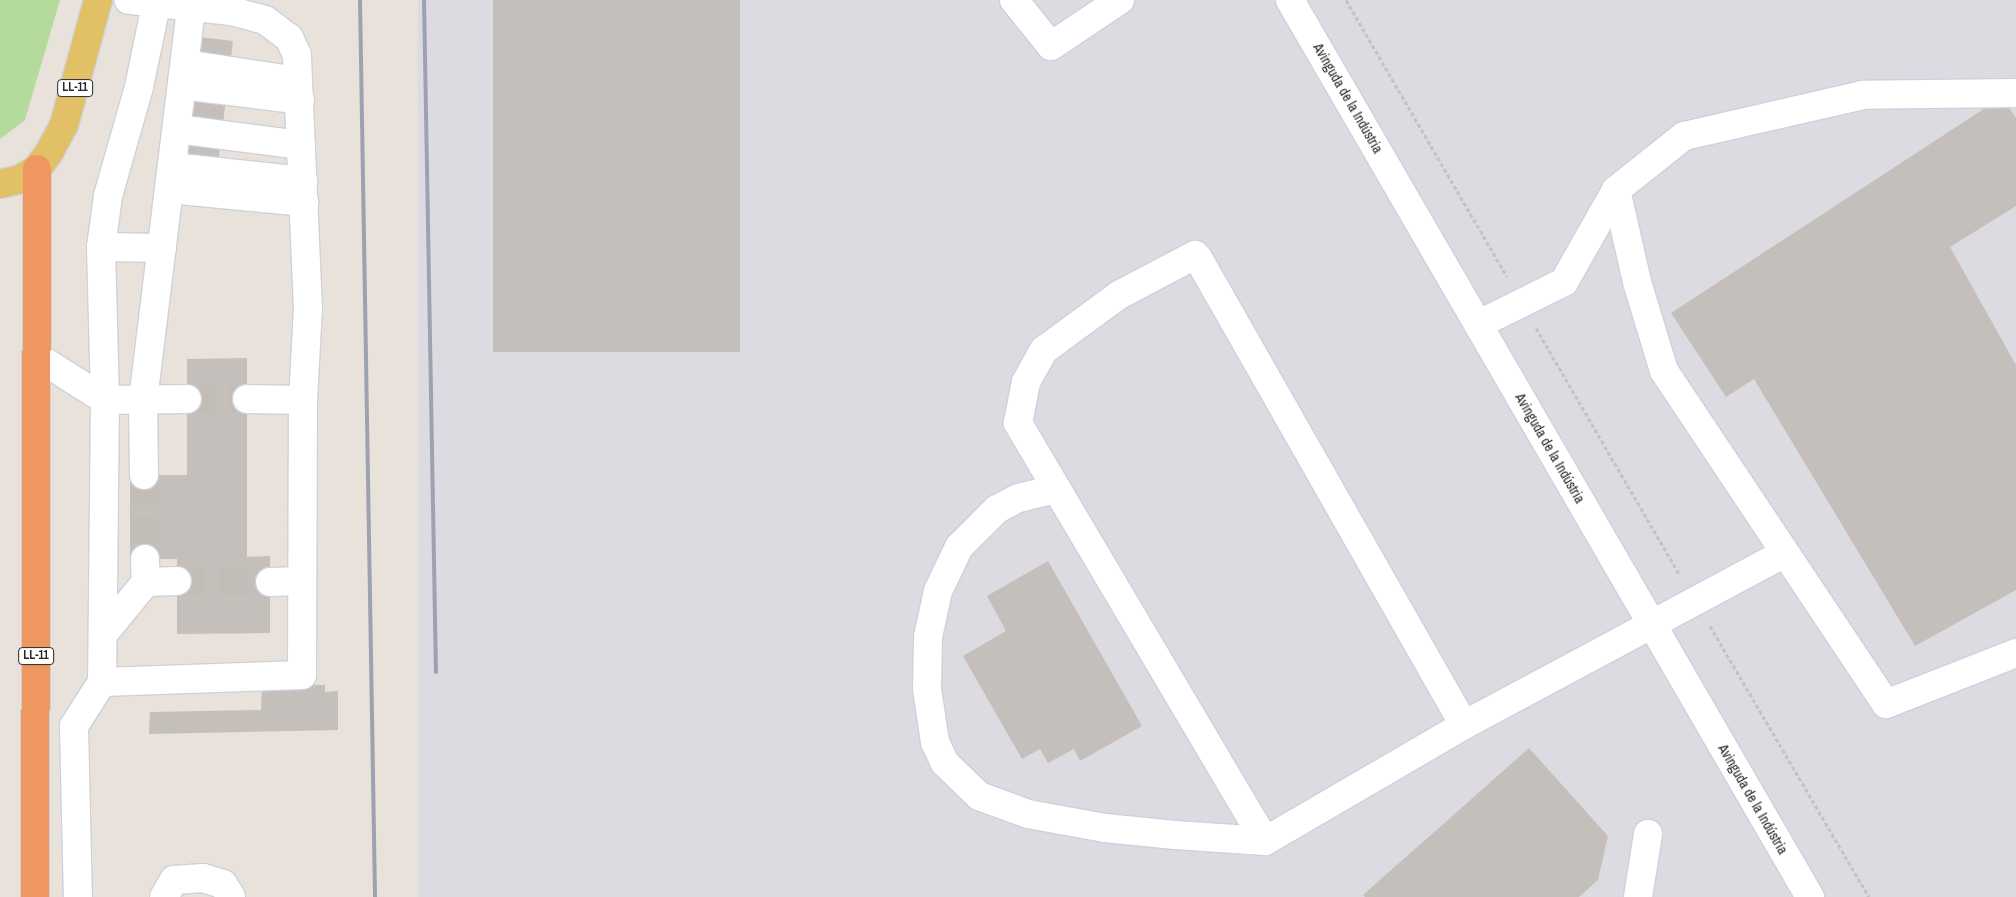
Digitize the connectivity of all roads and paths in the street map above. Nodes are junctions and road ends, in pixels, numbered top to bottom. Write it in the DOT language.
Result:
graph roads {
  1 [pos="98,0"];
  2 [pos="129,0"];
  3 [pos="1014,0"];
  4 [pos="1120,0"];
  5 [pos="1290,0"];
  6 [pos="1346,0"];
  7 [pos="156,2"];
  8 [pos="230,5"];
  9 [pos="191,6"];
  10 [pos="264,10"];
  11 [pos="184,65"];
  12 [pos="299,81"];
  13 [pos="2016,93"];
  14 [pos="173,158"];
  15 [pos="37,169"];
  16 [pos="302,173"];
  17 [pos="0,184"];
  18 [pos="1616,190"];
  19 [pos="101,247"];
  20 [pos="162,248"];
  21 [pos="1522,303"];
  22 [pos="1479,324"];
  23 [pos="36,356"];
  24 [pos="187,399"];
  25 [pos="247,399"];
  26 [pos="105,400"];
  27 [pos="143,400"];
  28 [pos="303,400"];
  29 [pos="144,475"];
  30 [pos="1055,489"];
  31 [pos="1783,554"];
  32 [pos="177,581"];
  33 [pos="301,581"];
  34 [pos="270,582"];
  35 [pos="1695,601"];
  36 [pos="1652,624"];
  37 [pos="104,633"];
  38 [pos="2016,653"];
  39 [pos="102,682"];
  40 [pos="1464,725"];
  41 [pos="1648,834"];
  42 [pos="1264,841"];
  43 [pos="35,897"];
  44 [pos="78,897"];
  45 [pos="164,897"];
  46 [pos="231,897"];
  47 [pos="1638,897"];
  48 [pos="1810,897"];
  49 [pos="1869,897"];
  1 -- 15 [label="main road, LL-11"];
  2 -- 7 [label="street"];
  3 -- 4 [label="street"];
  5 -- 22 [label="street, Avinguda de la Indústria"];
  6 -- 21 [label="path"];
  7 -- 9 [label="street"];
  7 -- 19 [label="street"];
  8 -- 9 [label="street"];
  8 -- 10 [label="street"];
  9 -- 11 [label="street"];
  10 -- 12 [label="street"];
  11 -- 12 [label="street"];
  11 -- 12 [label="street"];
  11 -- 14 [label="street"];
  12 -- 16 [label="street"];
  13 -- 18 [label="street"];
  14 -- 16 [label="street"];
  14 -- 16 [label="street"];
  14 -- 20 [label="street"];
  15 -- 17 [label="main road"];
  15 -- 23 [label="highway, LL-11"];
  16 -- 28 [label="street"];
  18 -- 21 [label="street"];
  18 -- 31 [label="street"];
  19 -- 20 [label="street"];
  19 -- 26 [label="street"];
  20 -- 27 [label="street"];
  21 -- 22 [label="street"];
  21 -- 35 [label="path"];
  22 -- 36 [label="street, Avinguda de la Indústria"];
  23 -- 26 [label="street"];
  23 -- 43 [label="highway, LL-11"];
  24 -- 27 [label="street"];
  25 -- 28 [label="street"];
  26 -- 27 [label="street"];
  26 -- 37 [label="street"];
  27 -- 29 [label="street"];
  28 -- 33 [label="street"];
  30 -- 40 [label="street"];
  30 -- 42 [label="street"];
  30 -- 42 [label="street"];
  31 -- 35 [label="street"];
  31 -- 38 [label="street"];
  32 -- 37 [label="street"];
  33 -- 34 [label="street"];
  33 -- 39 [label="street"];
  35 -- 36 [label="street"];
  35 -- 49 [label="path"];
  36 -- 40 [label="street"];
  36 -- 48 [label="street, Avinguda de la Indústria"];
  37 -- 39 [label="street"];
  39 -- 44 [label="street"];
  40 -- 42 [label="street"];
  41 -- 47 [label="street"];
  45 -- 46 [label="street"];
}
